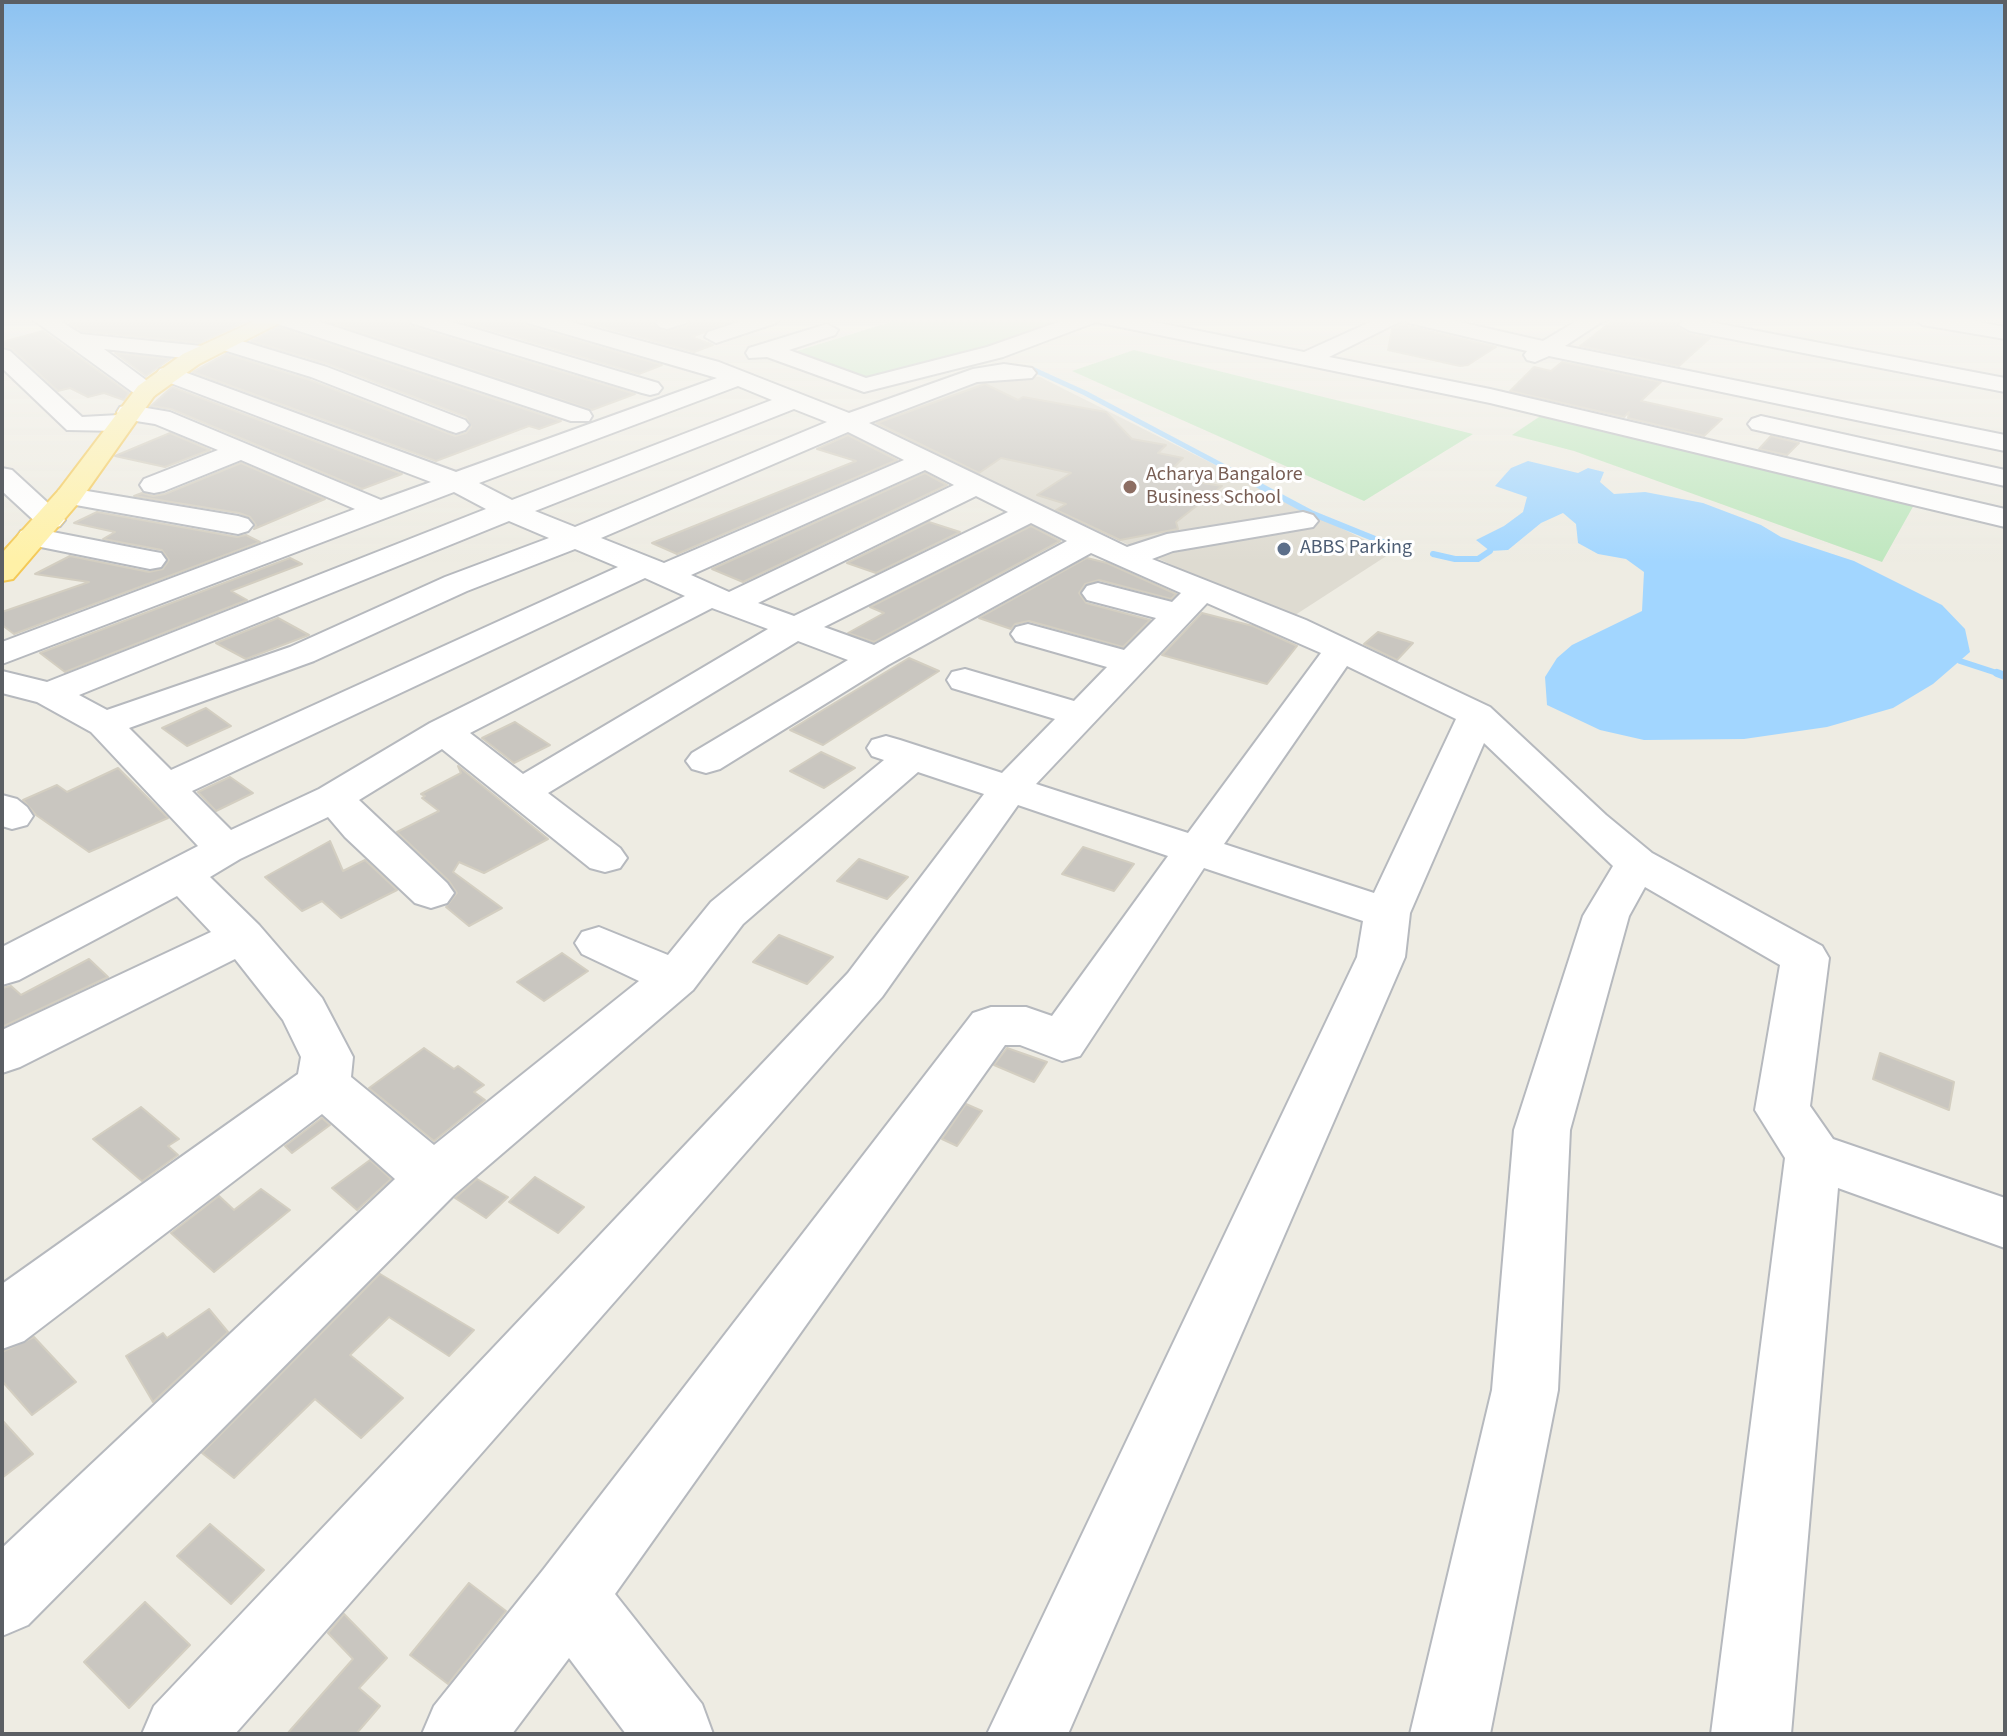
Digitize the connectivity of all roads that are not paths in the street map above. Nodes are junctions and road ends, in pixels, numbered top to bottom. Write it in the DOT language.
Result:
graph roads {
  1 [pos="49,400"];
  2 [pos="125,400"];
  3 [pos="141,400"];
  4 [pos="238,400"];
  5 [pos="391,400"];
  6 [pos="531,400"];
  7 [pos="656,400"];
  8 [pos="903,400"];
  9 [pos="1508,400"];
  10 [pos="1571,400"];
  11 [pos="1792,400"];
  12 [pos="792,401"];
  13 [pos="132,409"];
  14 [pos="1555,411"];
  15 [pos="580,416"];
  16 [pos="1744,420"];
  17 [pos="851,423"];
  18 [pos="456,425"];
  19 [pos="2005,443"];
  20 [pos="240,451"];
  21 [pos="926,460"];
  22 [pos="2,476"];
  23 [pos="2005,478"];
  24 [pos="454,481"];
  25 [pos="154,485"];
  26 [pos="977,485"];
  27 [pos="69,496"];
  28 [pos="379,509"];
  29 [pos="513,512"];
  30 [pos="1031,512"];
  31 [pos="2005,518"];
  32 [pos="1303,521"];
  33 [pos="238,525"];
  34 [pos="41,528"];
  35 [pos="575,538"];
  36 [pos="1091,541"];
  37 [pos="1125,558"];
  38 [pos="150,560"];
  39 [pos="654,571"];
  40 [pos="2,572"];
  41 [pos="1098,593"];
  42 [pos="720,600"];
  43 [pos="1190,602"];
  44 [pos="795,628"];
  45 [pos="1028,634"];
  46 [pos="1341,650"];
  47 [pos="2,654"];
  48 [pos="876,658"];
  49 [pos="1131,663"];
  50 [pos="965,680"];
  51 [pos="2,682"];
  52 [pos="50,694"];
  53 [pos="1081,715"];
  54 [pos="1477,715"];
  55 [pos="104,724"];
  56 [pos="444,731"];
  57 [pos="706,761"];
  58 [pos="168,787"];
  59 [pos="1009,789"];
  60 [pos="521,792"];
  61 [pos="334,798"];
  62 [pos="225,849"];
  63 [pos="1197,851"];
  64 [pos="605,858"];
  65 [pos="1637,863"];
  66 [pos="182,875"];
  67 [pos="431,893"];
  68 [pos="1387,913"];
  69 [pos="242,936"];
  70 [pos="599,943"];
  71 [pos="2,968"];
  72 [pos="676,978"];
  73 [pos="2,1053"];
  74 [pos="323,1084"];
  75 [pos="1813,1155"];
  76 [pos="434,1178"];
  77 [pos="2005,1223"];
  78 [pos="2,1320"];
  79 [pos="569,1596"];
  80 [pos="2,1599"];
  81 [pos="182,1734"];
  82 [pos="462,1734"];
  83 [pos="672,1734"];
  84 [pos="1027,1734"];
  85 [pos="1450,1734"];
  86 [pos="1751,1734"];
  1 -- 13 [label="street"];
  2 -- 13 [label="street"];
  3 -- 13 [label="main road"];
  4 -- 24 [label="street"];
  5 -- 18 [label="street"];
  6 -- 15 [label="street"];
  7 -- 24 [label="street"];
  8 -- 17 [label="street"];
  9 -- 14 [label="street"];
  10 -- 14 [label="street"];
  11 -- 19 [label="street"];
  12 -- 17 [label="street"];
  12 -- 29 [label="street"];
  13 -- 20 [label="street"];
  13 -- 27 [label="main road"];
  14 -- 31 [label="street"];
  16 -- 23 [label="street"];
  17 -- 21 [label="street"];
  17 -- 35 [label="street"];
  20 -- 25 [label="street"];
  20 -- 28 [label="street"];
  21 -- 26 [label="street"];
  21 -- 39 [label="street"];
  22 -- 34 [label="street"];
  24 -- 28 [label="street"];
  24 -- 29 [label="street"];
  26 -- 30 [label="street"];
  26 -- 42 [label="street"];
  27 -- 33 [label="street"];
  27 -- 34 [label="main road"];
  28 -- 47 [label="street"];
  29 -- 35 [label="street"];
  29 -- 52 [label="street"];
  30 -- 36 [label="street"];
  30 -- 44 [label="street"];
  32 -- 37 [label="street"];
  34 -- 38 [label="street"];
  34 -- 40 [label="main road"];
  35 -- 39 [label="street"];
  35 -- 55 [label="street"];
  36 -- 37 [label="street"];
  36 -- 48 [label="street"];
  37 -- 43 [label="street"];
  39 -- 42 [label="street"];
  39 -- 58 [label="street"];
  41 -- 43 [label="street"];
  42 -- 44 [label="street"];
  42 -- 56 [label="street"];
  43 -- 46 [label="street"];
  43 -- 49 [label="street"];
  44 -- 48 [label="street"];
  44 -- 60 [label="street"];
  45 -- 49 [label="street"];
  46 -- 54 [label="street"];
  46 -- 63 [label="street"];
  48 -- 57 [label="street"];
  49 -- 53 [label="street"];
  50 -- 53 [label="street"];
  51 -- 52 [label="street"];
  52 -- 55 [label="street"];
  53 -- 59 [label="street"];
  54 -- 65 [label="street"];
  54 -- 68 [label="street"];
  55 -- 58 [label="street"];
  56 -- 60 [label="street"];
  56 -- 61 [label="street"];
  58 -- 62 [label="street"];
  59 -- 63 [label="street"];
  59 -- 72 [label="street"];
  59 -- 81 [label="street"];
  60 -- 64 [label="street"];
  61 -- 62 [label="street"];
  61 -- 67 [label="street"];
  62 -- 66 [label="street"];
  63 -- 68 [label="street"];
  63 -- 79 [label="street"];
  65 -- 75 [label="street"];
  65 -- 85 [label="street"];
  66 -- 69 [label="street"];
  66 -- 71 [label="street"];
  68 -- 84 [label="street"];
  69 -- 73 [label="street"];
  69 -- 74 [label="street"];
  70 -- 72 [label="street"];
  72 -- 76 [label="street"];
  74 -- 76 [label="street"];
  74 -- 78 [label="street"];
  75 -- 77 [label="street"];
  75 -- 86 [label="street"];
  76 -- 80 [label="street"];
  79 -- 82 [label="street"];
  79 -- 83 [label="street"];
}
